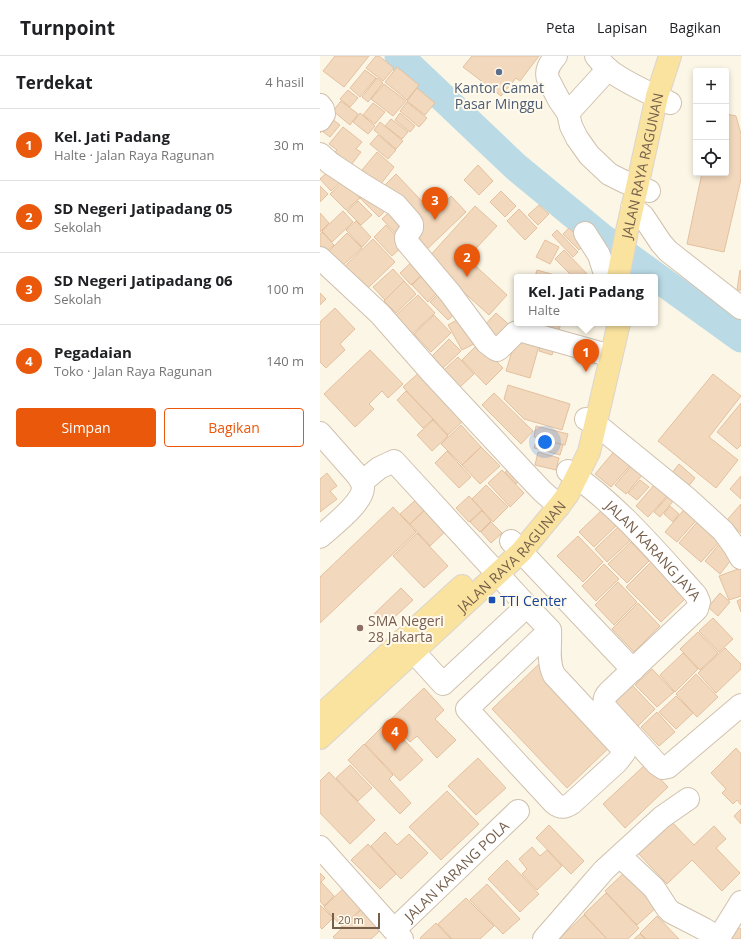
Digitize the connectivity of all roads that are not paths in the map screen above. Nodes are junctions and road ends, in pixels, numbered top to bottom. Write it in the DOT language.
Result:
graph roads {
  1 [pos="556,56"];
  2 [pos="670,56"];
  3 [pos="682,56"];
  4 [pos="602,63"];
  5 [pos="663,100"];
  6 [pos="320,105"];
  7 [pos="568,113"];
  8 [pos="320,120"];
  9 [pos="320,154"];
  10 [pos="643,189"];
  11 [pos="635,222"];
  12 [pos="586,233"];
  13 [pos="320,258"];
  14 [pos="605,274"];
  15 [pos="619,274"];
  16 [pos="630,274"];
  17 [pos="741,308"];
  18 [pos="607,326"];
  19 [pos="618,326"];
  20 [pos="605,355"];
  21 [pos="591,422"];
  22 [pos="320,433"];
  23 [pos="573,474"];
  24 [pos="362,482"];
  25 [pos="554,502"];
  26 [pos="320,537"];
  27 [pos="516,546"];
  28 [pos="741,558"];
  29 [pos="492,569"];
  30 [pos="527,606"];
  31 [pos="550,630"];
  32 [pos="408,646"];
  33 [pos="633,670"];
  34 [pos="443,684"];
  35 [pos="741,705"];
  36 [pos="467,709"];
  37 [pos="320,716"];
  38 [pos="320,738"];
  39 [pos="688,799"];
  40 [pos="518,811"];
  41 [pos="320,847"];
  42 [pos="620,856"];
  43 [pos="741,902"];
  44 [pos="398,935"];
  45 [pos="718,938"];
  46 [pos="544,939"];
  1 -- 7 [label="street"];
  2 -- 5 [label="main road, JALAN RAYA RAGUNAN"];
  3 -- 5 [label="main road, JALAN RAYA RAGUNAN"];
  4 -- 5 [label="street"];
  4 -- 7 [label="street"];
  5 -- 10 [label="main road, JALAN RAYA RAGUNAN"];
  6 -- 8 [label="street"];
  7 -- 10 [label="street"];
  9 -- 20 [label="street"];
  10 -- 11 [label="main road, JALAN RAYA RAGUNAN"];
  11 -- 15 [label="main road, JALAN RAYA RAGUNAN"];
  11 -- 16 [label="main road, JALAN RAYA RAGUNAN"];
  11 -- 17 [label="street"];
  12 -- 14 [label="street"];
  13 -- 25 [label="street"];
  18 -- 20 [label="main road, JALAN RAYA RAGUNAN"];
  19 -- 20 [label="main road, JALAN RAYA RAGUNAN"];
  20 -- 21 [label="main road, JALAN RAYA RAGUNAN"];
  21 -- 23 [label="main road, JALAN RAYA RAGUNAN"];
  21 -- 28 [label="street"];
  22 -- 24 [label="street"];
  23 -- 25 [label="main road, JALAN RAYA RAGUNAN"];
  23 -- 33 [label="street, JALAN KARANG JAYA"];
  24 -- 26 [label="street"];
  24 -- 29 [label="street"];
  25 -- 27 [label="main road, JALAN RAYA RAGUNAN"];
  27 -- 29 [label="main road, JALAN RAYA RAGUNAN"];
  27 -- 33 [label="street"];
  29 -- 30 [label="street"];
  29 -- 32 [label="main road, JALAN RAYA RAGUNAN"];
  30 -- 31 [label="street"];
  30 -- 34 [label="street"];
  31 -- 36 [label="street"];
  31 -- 36 [label="street"];
  32 -- 34 [label="street"];
  32 -- 37 [label="main road, JALAN RAYA RAGUNAN"];
  32 -- 38 [label="main road, JALAN RAYA RAGUNAN"];
  33 -- 35 [label="street, JALAN KARANG JAYA"];
  34 -- 36 [label="street"];
  39 -- 42 [label="street"];
  40 -- 44 [label="street, JALAN KARANG POLA"];
  41 -- 44 [label="street"];
  42 -- 45 [label="street"];
  42 -- 46 [label="street"];
  43 -- 45 [label="street"];
}
